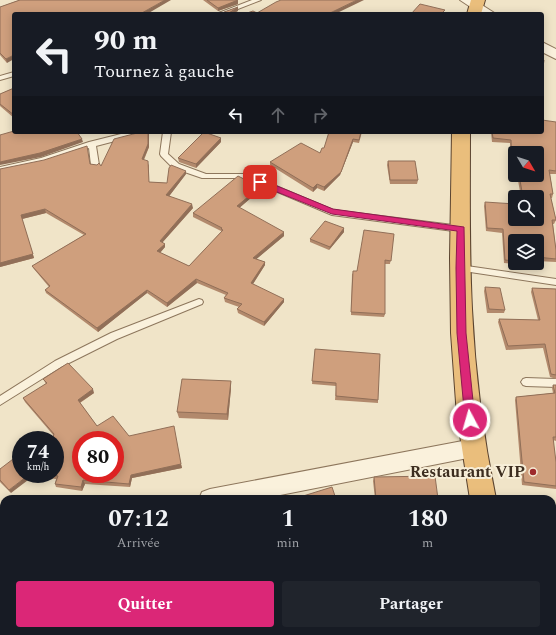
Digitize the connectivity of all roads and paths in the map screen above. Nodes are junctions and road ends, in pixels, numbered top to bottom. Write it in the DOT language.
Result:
graph roads {
  1 [pos="258,0"];
  2 [pos="473,5"];
  3 [pos="225,12"];
  4 [pos="486,12"];
  5 [pos="544,47"];
  6 [pos="556,55"];
  7 [pos="12,75"];
  8 [pos="0,78"];
  9 [pos="131,134"];
  10 [pos="167,134"];
  11 [pos="461,134"];
  12 [pos="92,144"];
  13 [pos="95,165"];
  14 [pos="0,169"];
  15 [pos="461,229"];
  16 [pos="460,268"];
  17 [pos="556,282"];
  18 [pos="199,302"];
  19 [pos="526,382"];
  20 [pos="556,383"];
  21 [pos="0,401"];
  22 [pos="473,448"];
  23 [pos="231,495"];
  24 [pos="482,495"];
  1 -- 3 [label="lane"];
  2 -- 4 [label="street"];
  5 -- 6 [label="street"];
  7 -- 8 [label="lane"];
  9 -- 12 [label="lane"];
  10 -- 15 [label="lane"];
  11 -- 15 [label="highway"];
  12 -- 13 [label="lane"];
  12 -- 14 [label="lane"];
  15 -- 16 [label="highway"];
  16 -- 17 [label="lane"];
  16 -- 22 [label="highway"];
  18 -- 21 [label="lane"];
  19 -- 20 [label="lane"];
  22 -- 23 [label="street"];
  22 -- 24 [label="highway"];
}
